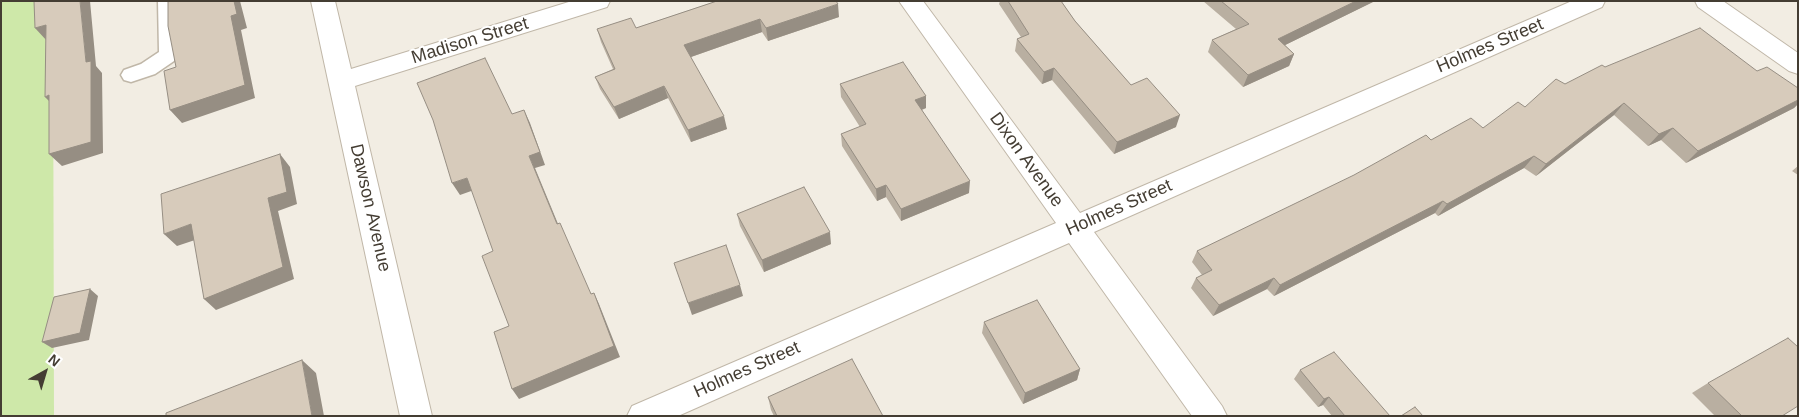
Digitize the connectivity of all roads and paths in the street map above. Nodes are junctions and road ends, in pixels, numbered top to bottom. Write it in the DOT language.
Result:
graph roads {
  1 [pos="166,1"];
  2 [pos="323,1"];
  3 [pos="599,1"];
  4 [pos="910,1"];
  5 [pos="1594,1"];
  6 [pos="1706,1"];
  7 [pos="1798,65"];
  8 [pos="131,76"];
  9 [pos="342,82"];
  10 [pos="1075,228"];
  11 [pos="416,416"];
  12 [pos="643,416"];
  13 [pos="1210,416"];
  1 -- 8 [label="lane"];
  2 -- 9 [label="street, Dawson Avenue"];
  3 -- 9 [label="street, Madison Street"];
  4 -- 10 [label="street, Dixon Avenue"];
  5 -- 10 [label="street, Holmes Street"];
  6 -- 7 [label="street"];
  9 -- 11 [label="street, Dawson Avenue"];
  10 -- 12 [label="street, Holmes Street"];
  10 -- 13 [label="street, Dixon Avenue"];
}
